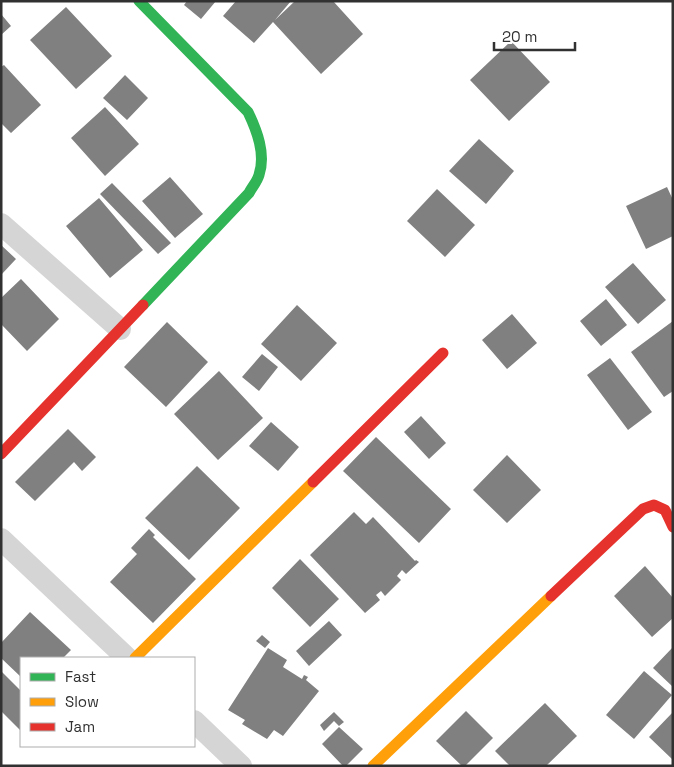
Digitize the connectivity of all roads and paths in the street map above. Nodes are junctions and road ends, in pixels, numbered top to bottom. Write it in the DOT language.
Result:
graph roads {
  1 [pos="139,1"];
  2 [pos="1,224"];
  3 [pos="120,328"];
  4 [pos="443,353"];
  5 [pos="1,454"];
  6 [pos="673,527"];
  7 [pos="1,539"];
  8 [pos="126,657"];
  9 [pos="136,657"];
  10 [pos="195,723"];
  11 [pos="240,766"];
  12 [pos="373,766"];
  1 -- 3 [label="street"];
  2 -- 3 [label="street"];
  3 -- 5 [label="street"];
  4 -- 9 [label="street"];
  6 -- 12 [label="street"];
  7 -- 8 [label="street"];
  10 -- 11 [label="street"];
}
